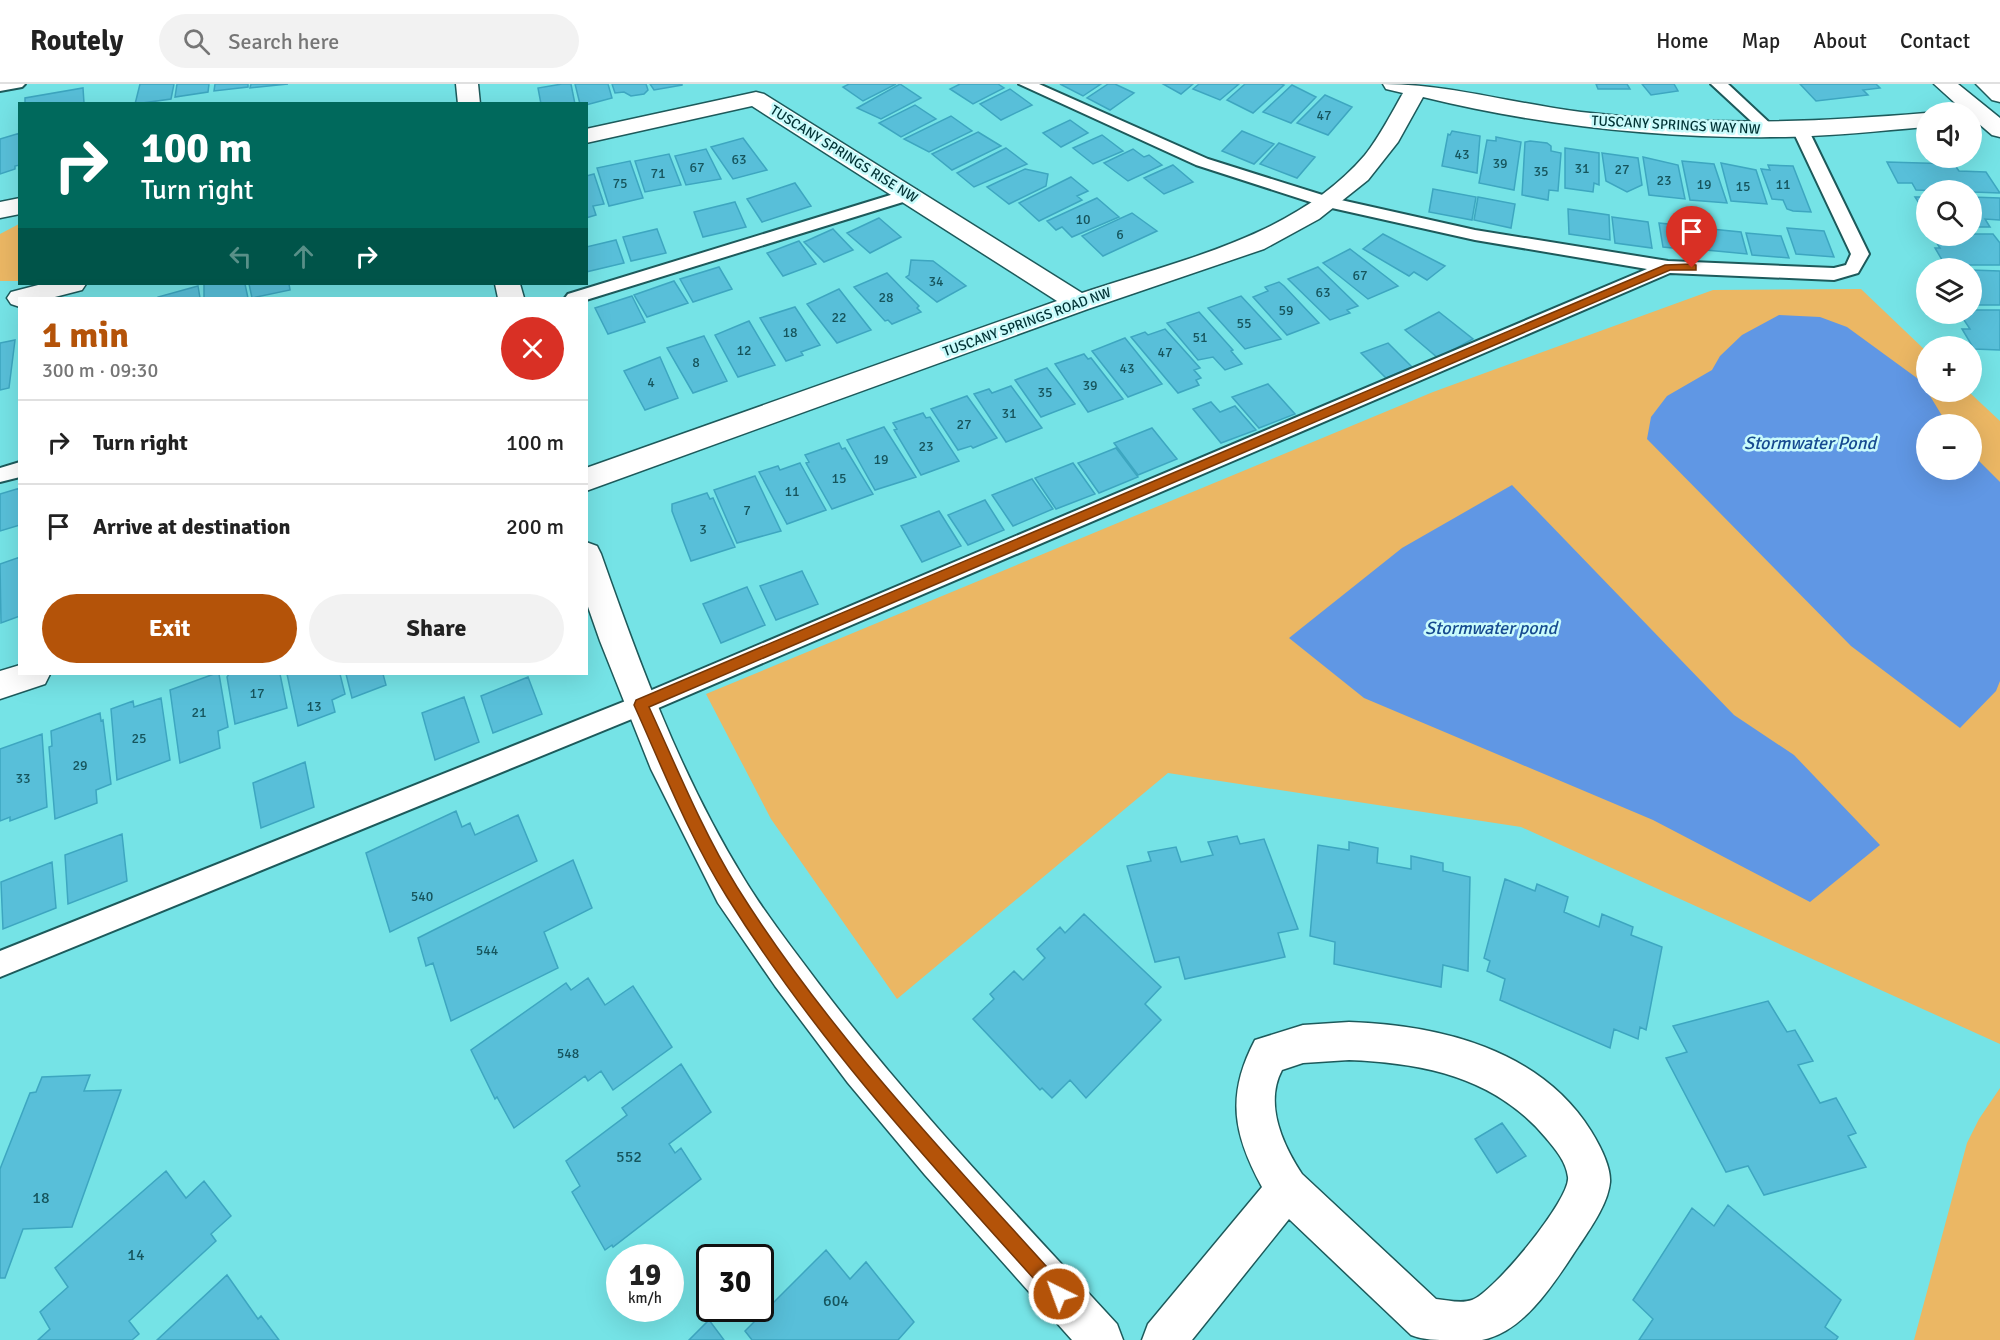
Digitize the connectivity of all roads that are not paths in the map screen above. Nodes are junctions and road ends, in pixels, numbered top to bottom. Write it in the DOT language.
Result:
graph roads {
  1 [pos="17,84"];
  2 [pos="467,84"];
  3 [pos="1028,84"];
  4 [pos="1719,84"];
  5 [pos="1946,84"];
  6 [pos="1987,84"];
  7 [pos="0,86"];
  8 [pos="1404,87"];
  9 [pos="2000,95"];
  10 [pos="470,102"];
  11 [pos="1984,114"];
  12 [pos="1916,121"];
  13 [pos="1800,129"];
  14 [pos="1769,130"];
  15 [pos="2000,130"];
  16 [pos="588,136"];
  17 [pos="910,194"];
  18 [pos="1329,202"];
  19 [pos="18,206"];
  20 [pos="0,210"];
  21 [pos="1668,267"];
  22 [pos="69,285"];
  23 [pos="27,297"];
  24 [pos="577,297"];
  25 [pos="18,299"];
  26 [pos="0,302"];
  27 [pos="1079,303"];
  28 [pos="18,470"];
  29 [pos="0,475"];
  30 [pos="588,479"];
  31 [pos="588,559"];
  32 [pos="31,675"];
  33 [pos="0,685"];
  34 [pos="641,705"];
  35 [pos="0,964"];
  36 [pos="1287,1189"];
  37 [pos="1101,1340"];
  38 [pos="1164,1340"];
  1 -- 7 [label="lane"];
  2 -- 10 [label="street"];
  3 -- 18 [label="lane"];
  4 -- 14 [label="lane"];
  5 -- 11 [label="street"];
  6 -- 9 [label="street"];
  8 -- 14 [label="street, TUSCANY SPRINGS WAY NW"];
  8 -- 18 [label="street, TUSCANY SPRINGS ROAD NW"];
  11 -- 15 [label="street"];
  12 -- 13 [label="street, TUSCANY SPRINGS WAY NW"];
  13 -- 14 [label="street, TUSCANY SPRINGS WAY NW"];
  13 -- 21 [label="lane"];
  16 -- 17 [label="street, TUSCANY SPRINGS RISE NW"];
  17 -- 24 [label="lane"];
  17 -- 27 [label="street, TUSCANY SPRINGS RISE NW"];
  18 -- 21 [label="lane"];
  18 -- 27 [label="street, TUSCANY SPRINGS ROAD NW"];
  19 -- 20 [label="street"];
  21 -- 34 [label="lane"];
  22 -- 23 [label="street"];
  25 -- 26 [label="street"];
  27 -- 30 [label="street, TUSCANY SPRINGS ROAD NW"];
  28 -- 29 [label="lane"];
  31 -- 34 [label="street"];
  32 -- 33 [label="street"];
  34 -- 35 [label="lane"];
  34 -- 37 [label="street"];
  36 -- 36 [label="street"];
  36 -- 38 [label="street"];
}
